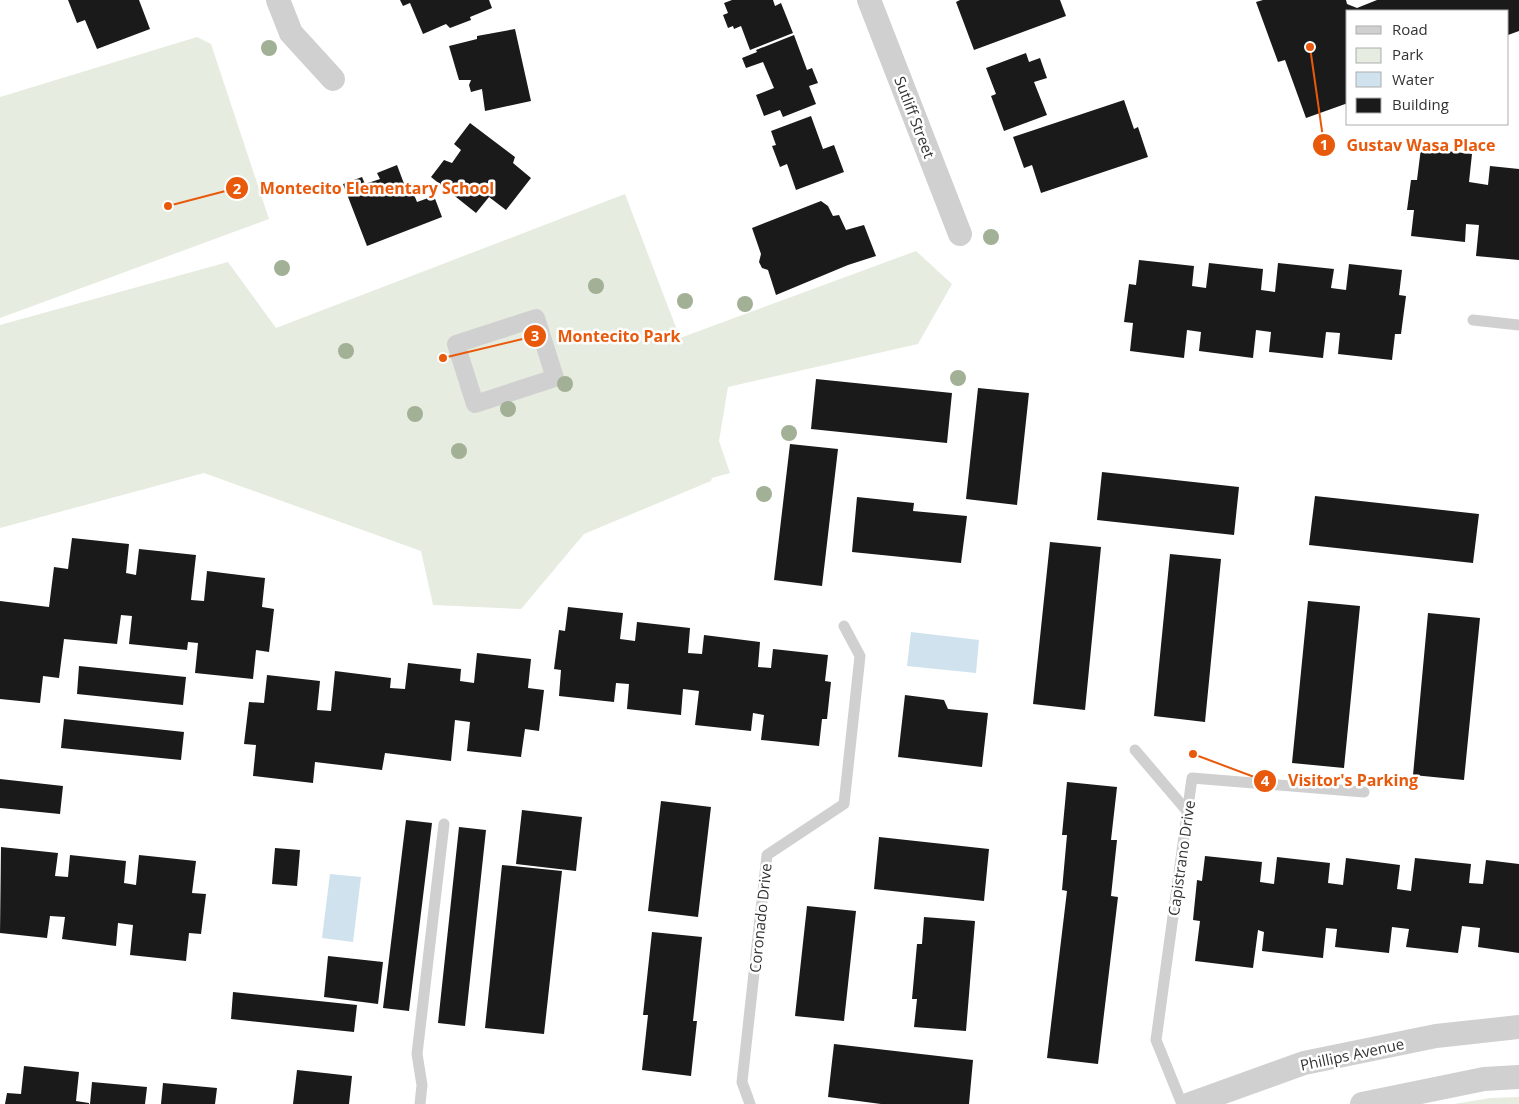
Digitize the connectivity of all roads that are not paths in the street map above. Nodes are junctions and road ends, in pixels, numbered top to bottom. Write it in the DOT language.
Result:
graph roads {
  1 [pos="278,0"];
  2 [pos="870,0"];
  3 [pos="333,78"];
  4 [pos="960,234"];
  5 [pos="536,318"];
  6 [pos="1473,320"];
  7 [pos="1519,325"];
  8 [pos="844,626"];
  9 [pos="1135,750"];
  10 [pos="1364,792"];
  11 [pos="1187,810"];
  12 [pos="444,824"];
  13 [pos="1519,1027"];
  14 [pos="1519,1077"];
  15 [pos="420,1104"];
  16 [pos="750,1104"];
  17 [pos="1182,1104"];
  18 [pos="1190,1104"];
  19 [pos="1362,1104"];
  1 -- 3 [label="street"];
  2 -- 4 [label="street, Sutliff Street"];
  5 -- 5 [label="street"];
  6 -- 7 [label="lane"];
  8 -- 16 [label="lane, Coronado Drive"];
  9 -- 11 [label="lane"];
  10 -- 11 [label="lane, Capistrano Drive"];
  11 -- 17 [label="lane, Capistrano Drive"];
  12 -- 15 [label="lane"];
  13 -- 18 [label="street, Phillips Avenue"];
  14 -- 19 [label="street"];
}
